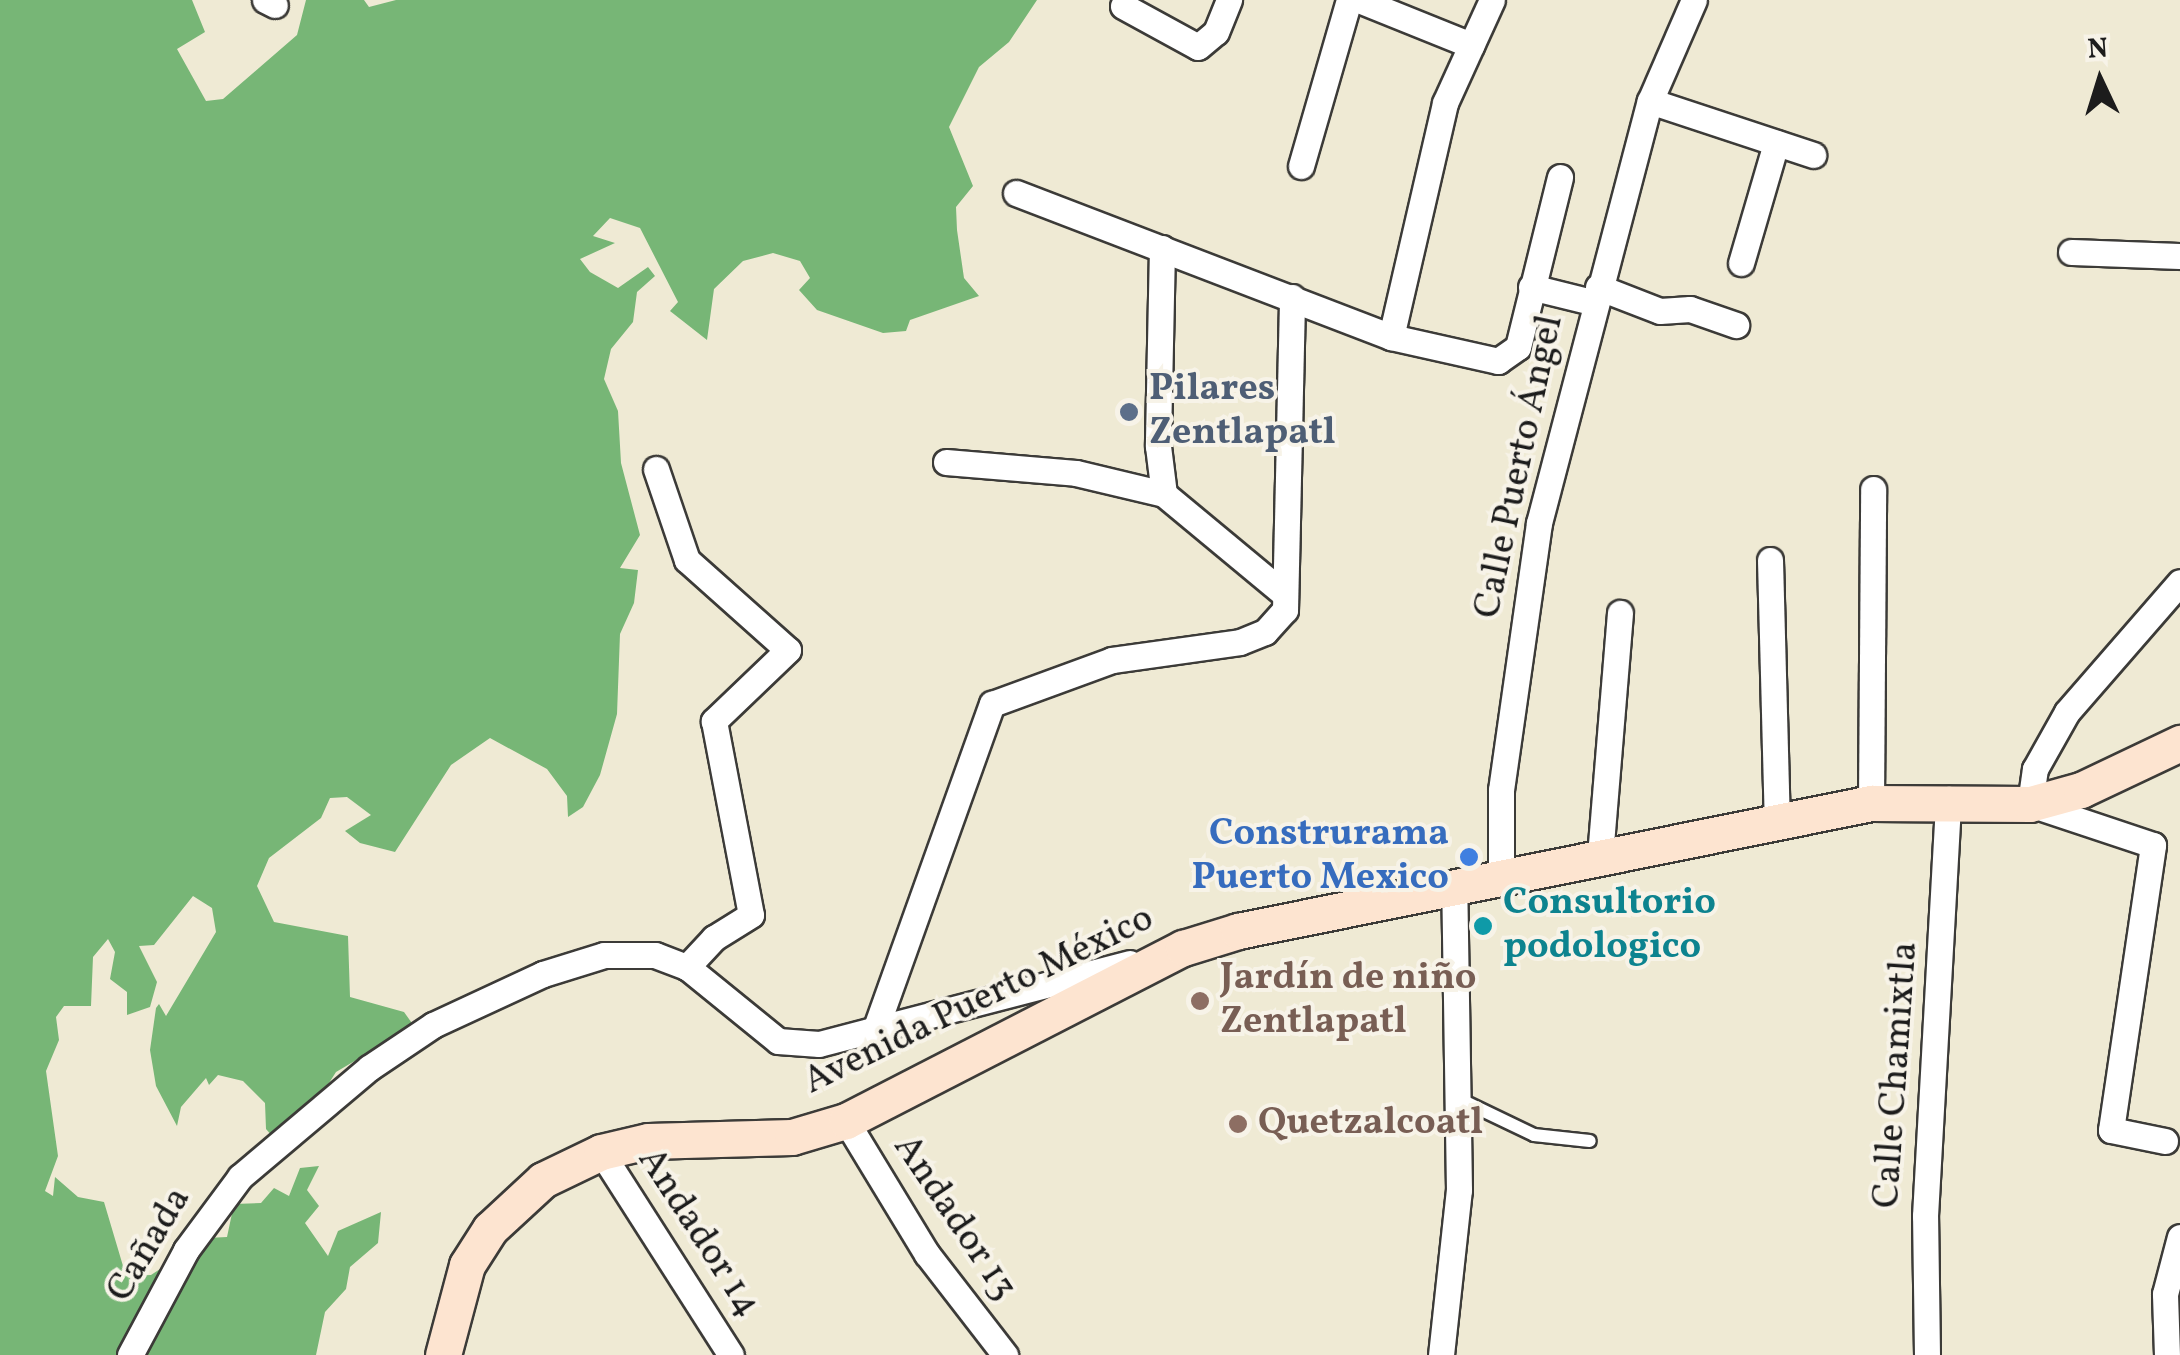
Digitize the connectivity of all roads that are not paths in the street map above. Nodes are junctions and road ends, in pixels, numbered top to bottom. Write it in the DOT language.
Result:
graph roads {
  1 [pos="1229,0"];
  2 [pos="1349,0"];
  3 [pos="1359,0"];
  4 [pos="1492,0"];
  5 [pos="1694,0"];
  6 [pos="1123,6"];
  7 [pos="1471,45"];
  8 [pos="1659,102"];
  9 [pos="1776,142"];
  10 [pos="1812,154"];
  11 [pos="1301,166"];
  12 [pos="1560,177"];
  13 [pos="1016,193"];
  14 [pos="1162,248"];
  15 [pos="2072,252"];
  16 [pos="2180,256"];
  17 [pos="1740,264"];
  18 [pos="1530,287"];
  19 [pos="1595,294"];
  20 [pos="1292,298"];
  21 [pos="1736,325"];
  22 [pos="1390,337"];
  23 [pos="946,462"];
  24 [pos="656,469"];
  25 [pos="1872,489"];
  26 [pos="1164,494"];
  27 [pos="1770,560"];
  28 [pos="2180,582"];
  29 [pos="1281,591"];
  30 [pos="1620,613"];
  31 [pos="2180,743"];
  32 [pos="1948,800"];
  33 [pos="1871,803"];
  34 [pos="2030,804"];
  35 [pos="1777,821"];
  36 [pos="1600,856"];
  37 [pos="1501,875"];
  38 [pos="1454,885"];
  39 [pos="1183,948"];
  40 [pos="688,967"];
  41 [pos="874,1033"];
  42 [pos="1459,1099"];
  43 [pos="846,1121"];
  44 [pos="1590,1141"];
  45 [pos="2165,1141"];
  46 [pos="602,1152"];
  47 [pos="2180,1237"];
  48 [pos="130,1355"];
  49 [pos="443,1355"];
  50 [pos="732,1355"];
  51 [pos="1005,1355"];
  52 [pos="1441,1355"];
  53 [pos="1927,1355"];
  54 [pos="2167,1355"];
  1 -- 6 [label="street"];
  2 -- 11 [label="street"];
  3 -- 7 [label="street"];
  4 -- 7 [label="street"];
  5 -- 8 [label="street, Calle Puerto Ángel"];
  7 -- 22 [label="street"];
  8 -- 9 [label="street"];
  8 -- 19 [label="street, Calle Puerto Ángel"];
  9 -- 10 [label="street"];
  9 -- 17 [label="street"];
  12 -- 18 [label="street"];
  13 -- 14 [label="street"];
  14 -- 20 [label="street"];
  14 -- 26 [label="street"];
  15 -- 16 [label="street"];
  18 -- 19 [label="street"];
  18 -- 22 [label="street"];
  19 -- 21 [label="street"];
  19 -- 37 [label="street, Calle Puerto Ángel"];
  20 -- 22 [label="street"];
  20 -- 29 [label="street"];
  23 -- 26 [label="street"];
  24 -- 40 [label="street"];
  25 -- 33 [label="street"];
  26 -- 29 [label="street"];
  27 -- 35 [label="street"];
  28 -- 34 [label="street"];
  29 -- 41 [label="street"];
  30 -- 36 [label="street"];
  31 -- 34 [label="main road, Avenida Puerto México"];
  32 -- 33 [label="main road, Avenida Puerto México"];
  32 -- 34 [label="main road, Avenida Puerto México"];
  32 -- 53 [label="street, Calle Chamixtla"];
  33 -- 35 [label="main road, Avenida Puerto México"];
  34 -- 45 [label="street"];
  35 -- 36 [label="main road, Avenida Puerto México"];
  36 -- 37 [label="main road, Avenida Puerto México"];
  37 -- 38 [label="main road, Avenida Puerto México"];
  38 -- 39 [label="main road, Avenida Puerto México"];
  38 -- 42 [label="street"];
  39 -- 41 [label="street"];
  39 -- 43 [label="main road, Avenida Puerto México"];
  40 -- 41 [label="street"];
  40 -- 48 [label="street, Cañada"];
  42 -- 44 [label="lane"];
  42 -- 52 [label="street"];
  43 -- 46 [label="main road, Avenida Puerto México"];
  43 -- 51 [label="street, Andador 13"];
  46 -- 49 [label="main road, Avenida Puerto México"];
  46 -- 50 [label="street, Andador 14"];
  47 -- 54 [label="street"];
}
